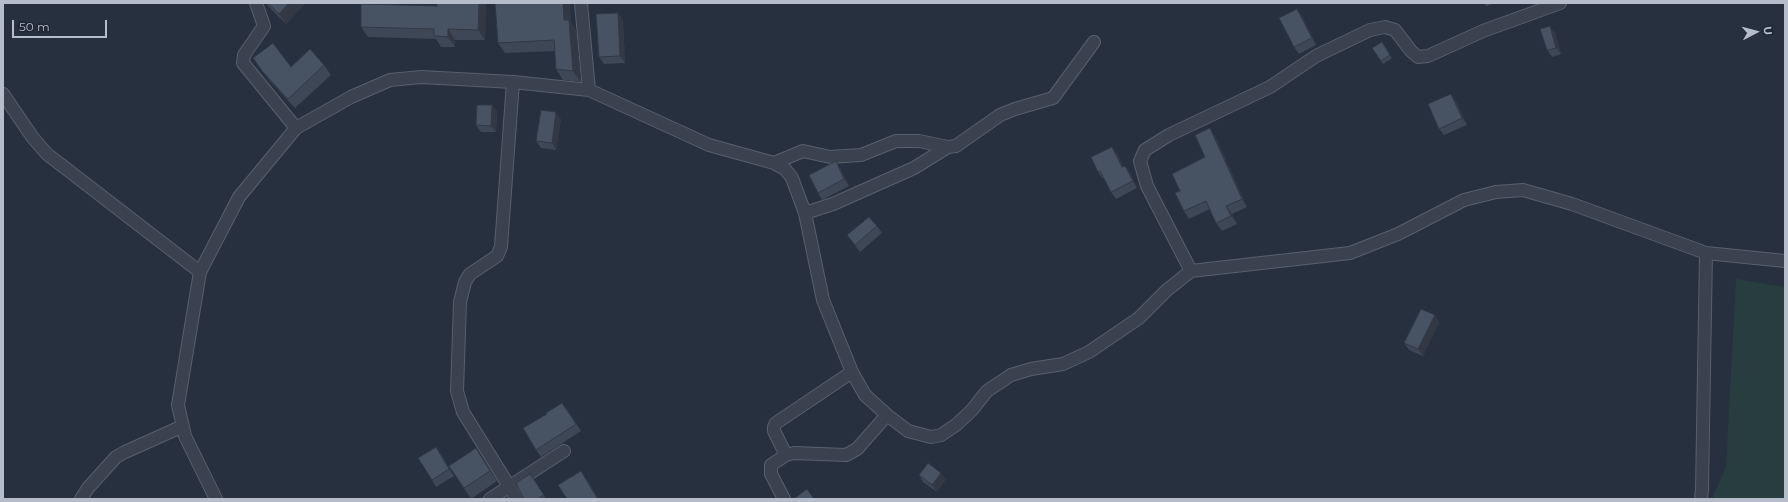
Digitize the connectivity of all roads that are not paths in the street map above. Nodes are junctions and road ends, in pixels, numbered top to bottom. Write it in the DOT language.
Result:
graph roads {
  1 [pos="256,3"];
  2 [pos="581,3"];
  3 [pos="1560,3"];
  4 [pos="1094,42"];
  5 [pos="513,82"];
  6 [pos="589,90"];
  7 [pos="3,94"];
  8 [pos="296,128"];
  9 [pos="948,147"];
  10 [pos="774,163"];
  11 [pos="805,213"];
  12 [pos="1706,253"];
  13 [pos="1785,261"];
  14 [pos="1191,271"];
  15 [pos="200,272"];
  16 [pos="852,372"];
  17 [pos="887,415"];
  18 [pos="183,426"];
  19 [pos="564,451"];
  20 [pos="786,455"];
  21 [pos="509,486"];
  22 [pos="81,499"];
  23 [pos="216,499"];
  24 [pos="490,499"];
  25 [pos="517,499"];
  26 [pos="784,499"];
  27 [pos="1701,499"];
  1 -- 8 [label="street"];
  2 -- 6 [label="street"];
  3 -- 14 [label="street"];
  4 -- 9 [label="street"];
  5 -- 6 [label="street"];
  5 -- 8 [label="street"];
  5 -- 21 [label="street"];
  6 -- 10 [label="street"];
  7 -- 15 [label="street"];
  8 -- 15 [label="street"];
  9 -- 10 [label="street"];
  9 -- 11 [label="street"];
  10 -- 11 [label="street"];
  11 -- 16 [label="street"];
  12 -- 13 [label="street"];
  12 -- 14 [label="street"];
  12 -- 27 [label="street"];
  14 -- 17 [label="street"];
  15 -- 18 [label="street"];
  16 -- 17 [label="street"];
  16 -- 20 [label="street"];
  17 -- 20 [label="street"];
  18 -- 22 [label="street"];
  18 -- 23 [label="street"];
  19 -- 21 [label="street"];
  20 -- 26 [label="street"];
  21 -- 24 [label="street"];
  21 -- 25 [label="street"];
}
